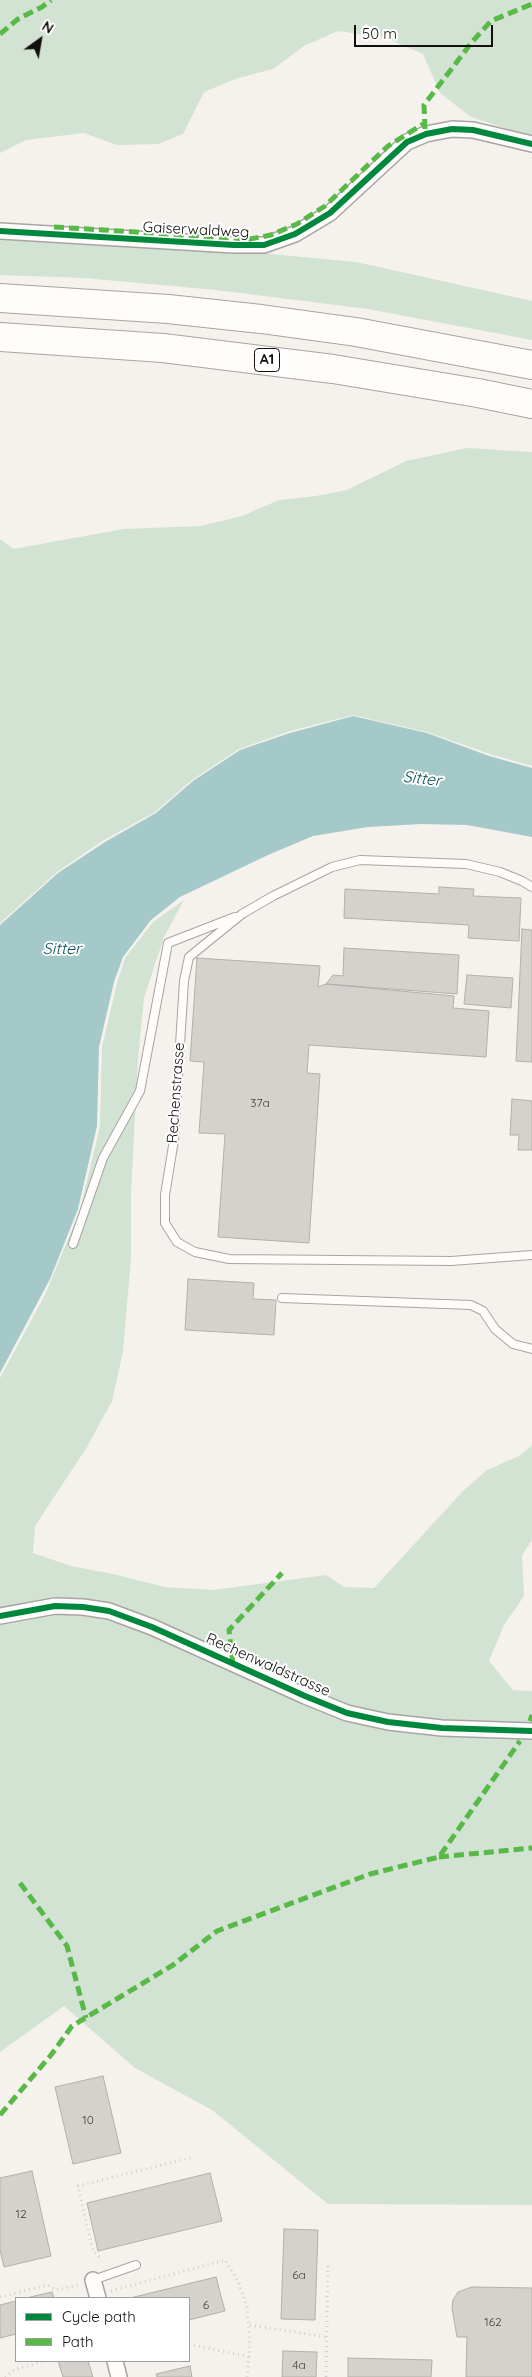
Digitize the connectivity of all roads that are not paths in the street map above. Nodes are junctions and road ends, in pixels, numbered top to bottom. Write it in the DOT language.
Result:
graph roads {
  1 [pos="532,144"];
  2 [pos="0,231"];
  3 [pos="0,298"];
  4 [pos="0,337"];
  5 [pos="532,364"];
  6 [pos="532,404"];
  7 [pos="532,887"];
  8 [pos="242,914"];
  9 [pos="73,1244"];
  10 [pos="532,1255"];
  11 [pos="282,1298"];
  12 [pos="532,1349"];
  13 [pos="0,1616"];
  14 [pos="532,1731"];
  15 [pos="136,2265"];
  16 [pos="94,2280"];
  17 [pos="103,2295"];
  18 [pos="115,2362"];
  19 [pos="119,2377"];
  1 -- 2 [label="street, Gaiserwaldweg"];
  3 -- 5 [label="highway"];
  4 -- 6 [label="highway, A1"];
  7 -- 8 [label="lane, Rechenstrasse"];
  8 -- 9 [label="lane"];
  8 -- 10 [label="lane, Rechenstrasse"];
  11 -- 12 [label="lane"];
  13 -- 14 [label="street, Rechenwaldstrasse"];
  15 -- 16 [label="lane"];
  16 -- 17 [label="street"];
  18 -- 19 [label="street"];
}
